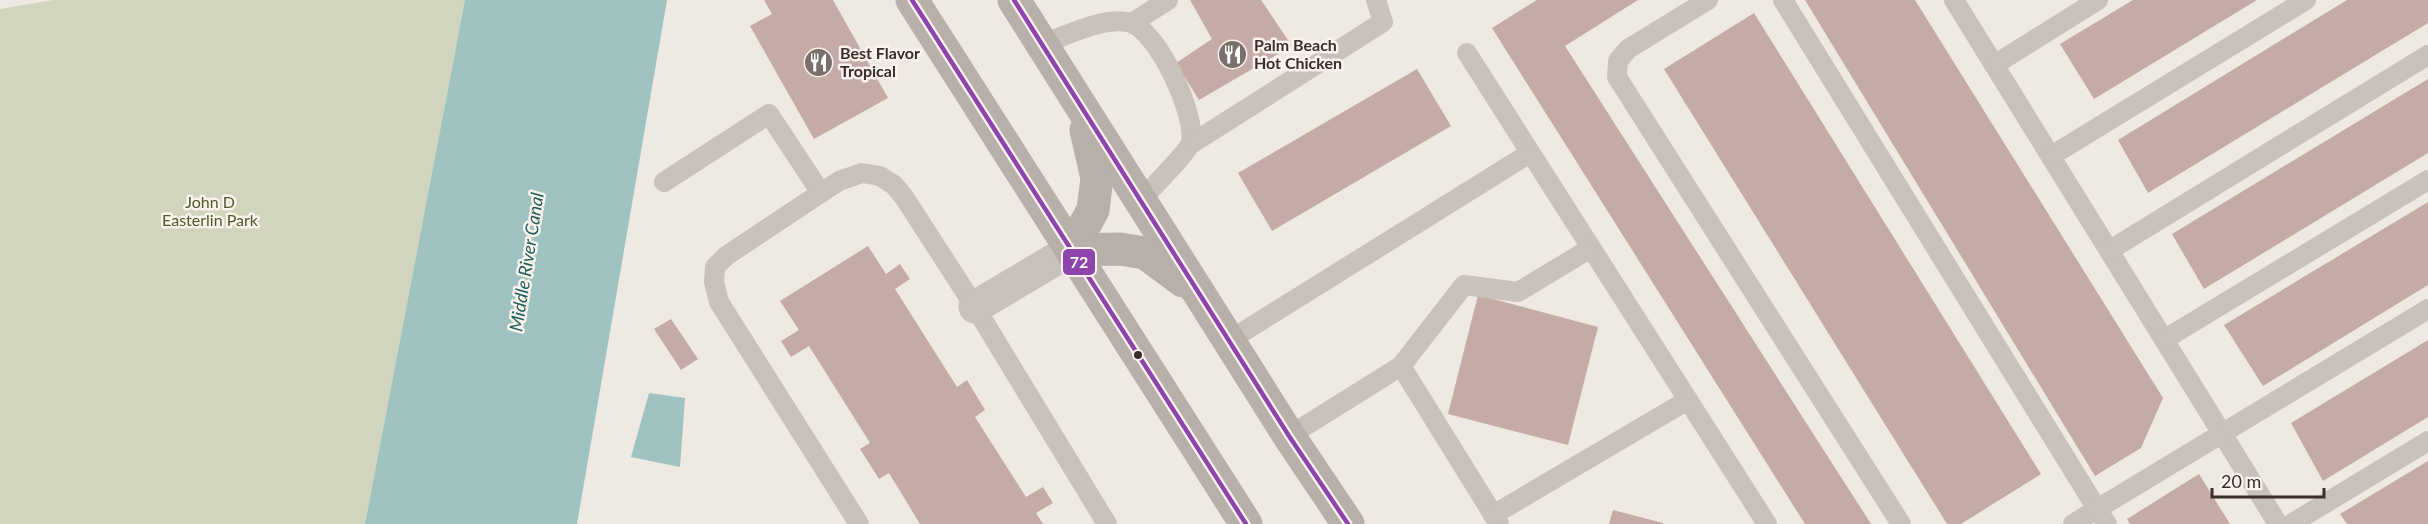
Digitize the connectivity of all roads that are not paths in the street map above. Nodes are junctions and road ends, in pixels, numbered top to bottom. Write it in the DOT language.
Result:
graph roads {
  1 [pos="912,0"];
  2 [pos="1014,0"];
  3 [pos="1168,0"];
  4 [pos="1376,0"];
  5 [pos="1708,0"];
  6 [pos="1783,0"];
  7 [pos="1954,0"];
  8 [pos="2098,0"];
  9 [pos="2306,0"];
  10 [pos="1132,23"];
  11 [pos="1042,44"];
  12 [pos="1467,54"];
  13 [pos="2428,55"];
  14 [pos="1994,65"];
  15 [pos="1080,104"];
  16 [pos="1191,144"];
  17 [pos="1530,153"];
  18 [pos="2051,156"];
  19 [pos="2428,180"];
  20 [pos="664,182"];
  21 [pos="821,193"];
  22 [pos="1140,201"];
  23 [pos="1591,248"];
  24 [pos="1071,250"];
  25 [pos="2110,250"];
  26 [pos="1197,291"];
  27 [pos="975,307"];
  28 [pos="2428,309"];
  29 [pos="2165,339"];
  30 [pos="1230,340"];
  31 [pos="1401,366"];
  32 [pos="1688,400"];
  33 [pos="2223,432"];
  34 [pos="1289,436"];
  35 [pos="2428,441"];
  36 [pos="2102,516"];
  37 [pos="1496,519"];
  38 [pos="859,524"];
  39 [pos="1107,524"];
  40 [pos="1246,524"];
  41 [pos="1348,524"];
  42 [pos="1767,524"];
  43 [pos="1901,524"];
  44 [pos="2073,524"];
  45 [pos="2278,524"];
  46 [pos="2291,524"];
  1 -- 24 [label="main road"];
  2 -- 11 [label="main road"];
  3 -- 10 [label="lane"];
  4 -- 16 [label="lane"];
  5 -- 43 [label="lane"];
  6 -- 36 [label="lane"];
  7 -- 14 [label="lane"];
  8 -- 14 [label="lane"];
  9 -- 18 [label="lane"];
  10 -- 11 [label="lane"];
  10 -- 16 [label="lane"];
  11 -- 15 [label="main road"];
  12 -- 17 [label="lane"];
  13 -- 25 [label="lane"];
  14 -- 18 [label="lane"];
  15 -- 22 [label="main road"];
  15 -- 24 [label="main road"];
  16 -- 22 [label="lane"];
  17 -- 23 [label="lane"];
  17 -- 30 [label="lane"];
  18 -- 25 [label="lane"];
  19 -- 29 [label="lane"];
  20 -- 21 [label="lane"];
  21 -- 27 [label="lane"];
  21 -- 38 [label="lane"];
  22 -- 26 [label="main road"];
  23 -- 31 [label="lane"];
  23 -- 32 [label="lane"];
  24 -- 26 [label="main road"];
  24 -- 27 [label="street"];
  24 -- 40 [label="main road"];
  25 -- 29 [label="lane"];
  26 -- 30 [label="main road"];
  27 -- 39 [label="lane"];
  28 -- 33 [label="lane"];
  29 -- 33 [label="lane"];
  30 -- 34 [label="main road"];
  31 -- 34 [label="lane"];
  31 -- 37 [label="lane"];
  32 -- 37 [label="lane"];
  32 -- 42 [label="lane"];
  33 -- 36 [label="lane"];
  33 -- 45 [label="lane"];
  34 -- 41 [label="main road"];
  35 -- 46 [label="lane"];
  36 -- 44 [label="lane"];
}
